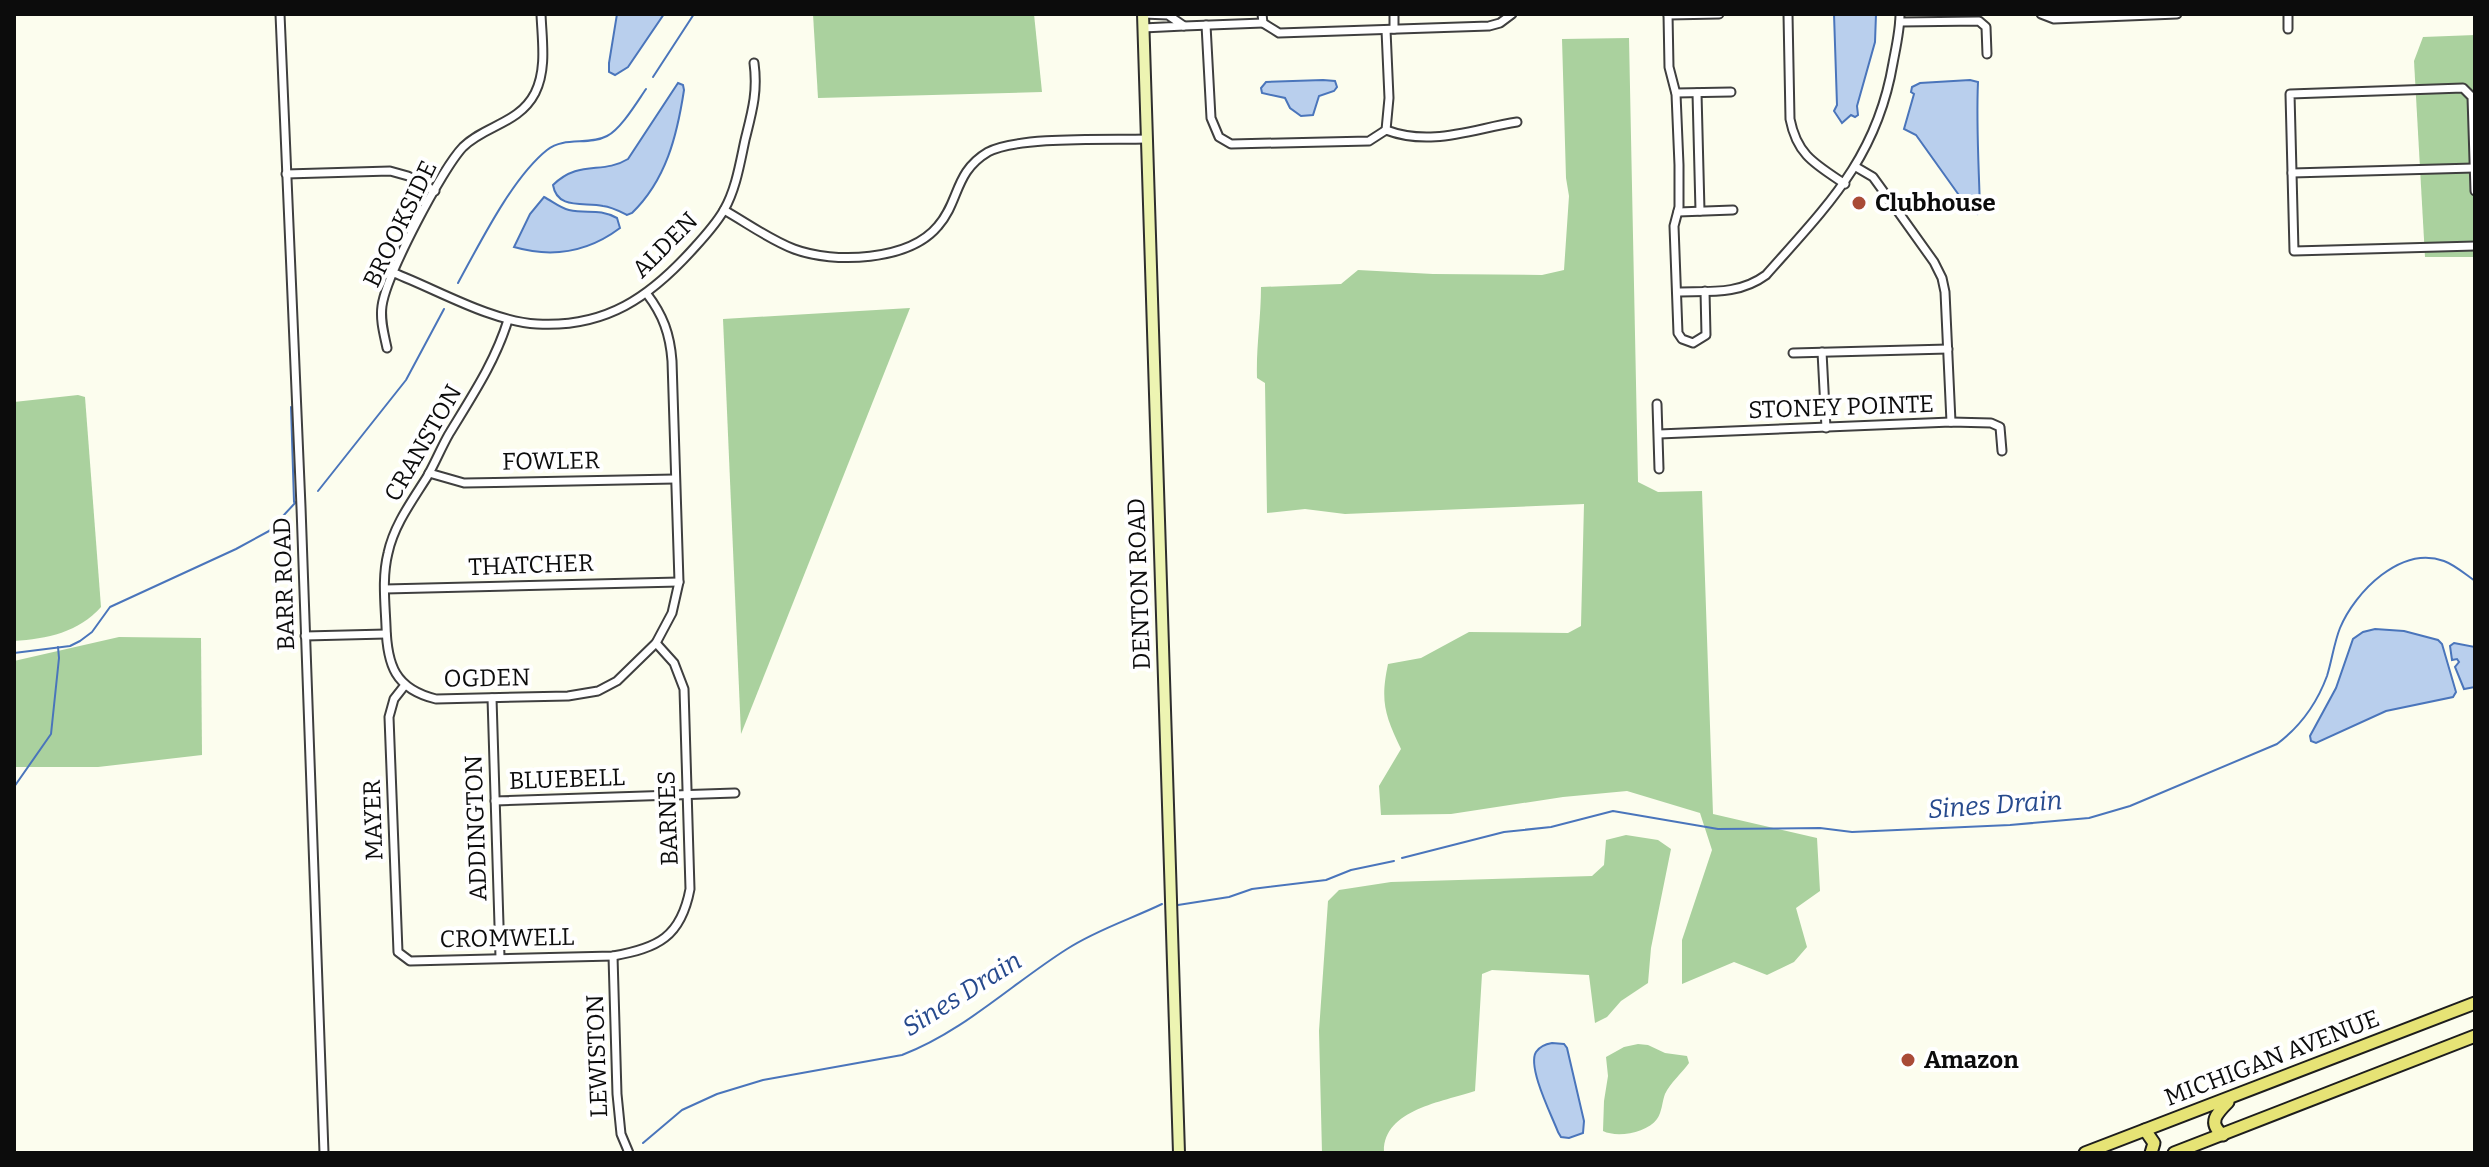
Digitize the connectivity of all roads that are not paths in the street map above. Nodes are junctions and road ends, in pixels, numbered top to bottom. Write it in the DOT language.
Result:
graph roads {
  1 [pos="280,14"];
  2 [pos="541,14"];
  3 [pos="1143,14"];
  4 [pos="1394,14"];
  5 [pos="1512,14"];
  6 [pos="1693,14"];
  7 [pos="1719,14"];
  8 [pos="1788,14"];
  9 [pos="2041,14"];
  10 [pos="2177,14"];
  11 [pos="2288,14"];
  12 [pos="1668,15"];
  13 [pos="2102,16"];
  14 [pos="1263,18"];
  15 [pos="1900,18"];
  16 [pos="1938,18"];
  17 [pos="1206,25"];
  18 [pos="1184,26"];
  19 [pos="1143,28"];
  20 [pos="2288,29"];
  21 [pos="1390,30"];
  22 [pos="1987,54"];
  23 [pos="754,63"];
  24 [pos="1731,92"];
  25 [pos="1676,93"];
  26 [pos="1697,93"];
  27 [pos="1517,122"];
  28 [pos="1386,130"];
  29 [pos="1146,139"];
  30 [pos="1856,167"];
  31 [pos="2474,168"];
  32 [pos="2292,173"];
  33 [pos="286,174"];
  34 [pos="1845,184"];
  35 [pos="435,191"];
  36 [pos="2475,191"];
  37 [pos="724,210"];
  38 [pos="1733,210"];
  39 [pos="1700,211"];
  40 [pos="1678,212"];
  41 [pos="2475,246"];
  42 [pos="394,273"];
  43 [pos="1705,291"];
  44 [pos="1677,292"];
  45 [pos="647,294"];
  46 [pos="508,320"];
  47 [pos="387,348"];
  48 [pos="1948,349"];
  49 [pos="1822,352"];
  50 [pos="1793,353"];
  51 [pos="1657,404"];
  52 [pos="1951,422"];
  53 [pos="1826,428"];
  54 [pos="1659,434"];
  55 [pos="2002,451"];
  56 [pos="1659,469"];
  57 [pos="429,473"];
  58 [pos="675,479"];
  59 [pos="679,582"];
  60 [pos="385,589"];
  61 [pos="386,634"];
  62 [pos="305,636"];
  63 [pos="656,643"];
  64 [pos="405,685"];
  65 [pos="492,698"];
  66 [pos="735,793"];
  67 [pos="687,795"];
  68 [pos="495,801"];
  69 [pos="613,956"];
  70 [pos="403,957"];
  71 [pos="500,957"];
  72 [pos="2475,1003"];
  73 [pos="2475,1036"];
  74 [pos="2234,1096"];
  75 [pos="2145,1130"];
  76 [pos="2223,1135"];
  77 [pos="324,1153"];
  78 [pos="629,1153"];
  79 [pos="1179,1153"];
  80 [pos="2085,1153"];
  81 [pos="2151,1153"];
  82 [pos="2174,1153"];
  1 -- 33 [label="street, BARR ROAD"];
  2 -- 35 [label="street, BROOKSIDE"];
  3 -- 18 [label="street"];
  3 -- 19 [label="street, DENTON ROAD"];
  4 -- 21 [label="street"];
  5 -- 21 [label="street"];
  6 -- 7 [label="street"];
  6 -- 12 [label="street"];
  8 -- 34 [label="street"];
  9 -- 13 [label="street"];
  10 -- 13 [label="street"];
  11 -- 20 [label="street"];
  12 -- 25 [label="street"];
  14 -- 17 [label="street"];
  14 -- 21 [label="street"];
  15 -- 16 [label="street"];
  15 -- 30 [label="street"];
  16 -- 22 [label="street"];
  17 -- 18 [label="street"];
  17 -- 28 [label="street"];
  18 -- 19 [label="street"];
  19 -- 29 [label="street, DENTON ROAD"];
  21 -- 28 [label="street"];
  23 -- 37 [label="street, ALDEN"];
  24 -- 26 [label="street"];
  25 -- 26 [label="street"];
  25 -- 40 [label="street"];
  26 -- 39 [label="street"];
  27 -- 28 [label="street"];
  29 -- 37 [label="street"];
  29 -- 79 [label="street, DENTON ROAD"];
  30 -- 34 [label="street"];
  30 -- 48 [label="street"];
  31 -- 32 [label="street"];
  31 -- 32 [label="street"];
  31 -- 36 [label="street"];
  32 -- 41 [label="street"];
  33 -- 35 [label="street"];
  33 -- 62 [label="street, BARR ROAD"];
  34 -- 43 [label="street"];
  35 -- 42 [label="street, BROOKSIDE"];
  37 -- 45 [label="street, ALDEN"];
  38 -- 39 [label="street"];
  39 -- 40 [label="street"];
  40 -- 44 [label="street"];
  42 -- 46 [label="street, ALDEN"];
  42 -- 47 [label="street, BROOKSIDE"];
  43 -- 44 [label="street"];
  43 -- 44 [label="street"];
  45 -- 46 [label="street, ALDEN"];
  45 -- 58 [label="street, OGDEN"];
  46 -- 57 [label="street, CRANSTON"];
  48 -- 49 [label="street"];
  48 -- 52 [label="street"];
  49 -- 50 [label="street"];
  49 -- 53 [label="street"];
  51 -- 54 [label="street"];
  52 -- 53 [label="street, STONEY POINTE"];
  52 -- 55 [label="street, STONEY POINTE"];
  53 -- 54 [label="street, STONEY POINTE"];
  54 -- 56 [label="street"];
  57 -- 58 [label="street, FOWLER"];
  57 -- 60 [label="street, CRANSTON"];
  58 -- 59 [label="street, OGDEN"];
  59 -- 60 [label="street, THATCHER"];
  59 -- 63 [label="street, OGDEN"];
  60 -- 61 [label="street"];
  61 -- 62 [label="street"];
  61 -- 64 [label="street"];
  62 -- 77 [label="street, BARR ROAD"];
  63 -- 65 [label="street, OGDEN"];
  63 -- 67 [label="street, BARNES"];
  64 -- 65 [label="street, OGDEN"];
  64 -- 70 [label="street, MAYER"];
  65 -- 68 [label="street, ADDINGTON"];
  66 -- 67 [label="street, BLUEBELL"];
  67 -- 68 [label="street, BLUEBELL"];
  67 -- 69 [label="street, BARNES"];
  68 -- 71 [label="street, ADDINGTON"];
  69 -- 71 [label="street, CROMWELL"];
  69 -- 78 [label="street, LEWISTON"];
  70 -- 71 [label="street, CROMWELL"];
  72 -- 74 [label="main road, MICHIGAN AVENUE"];
  73 -- 76 [label="main road"];
  74 -- 75 [label="main road, MICHIGAN AVENUE"];
  74 -- 76 [label="main road"];
  75 -- 80 [label="main road, MICHIGAN AVENUE"];
  75 -- 81 [label="main road"];
  76 -- 82 [label="main road"];
}
